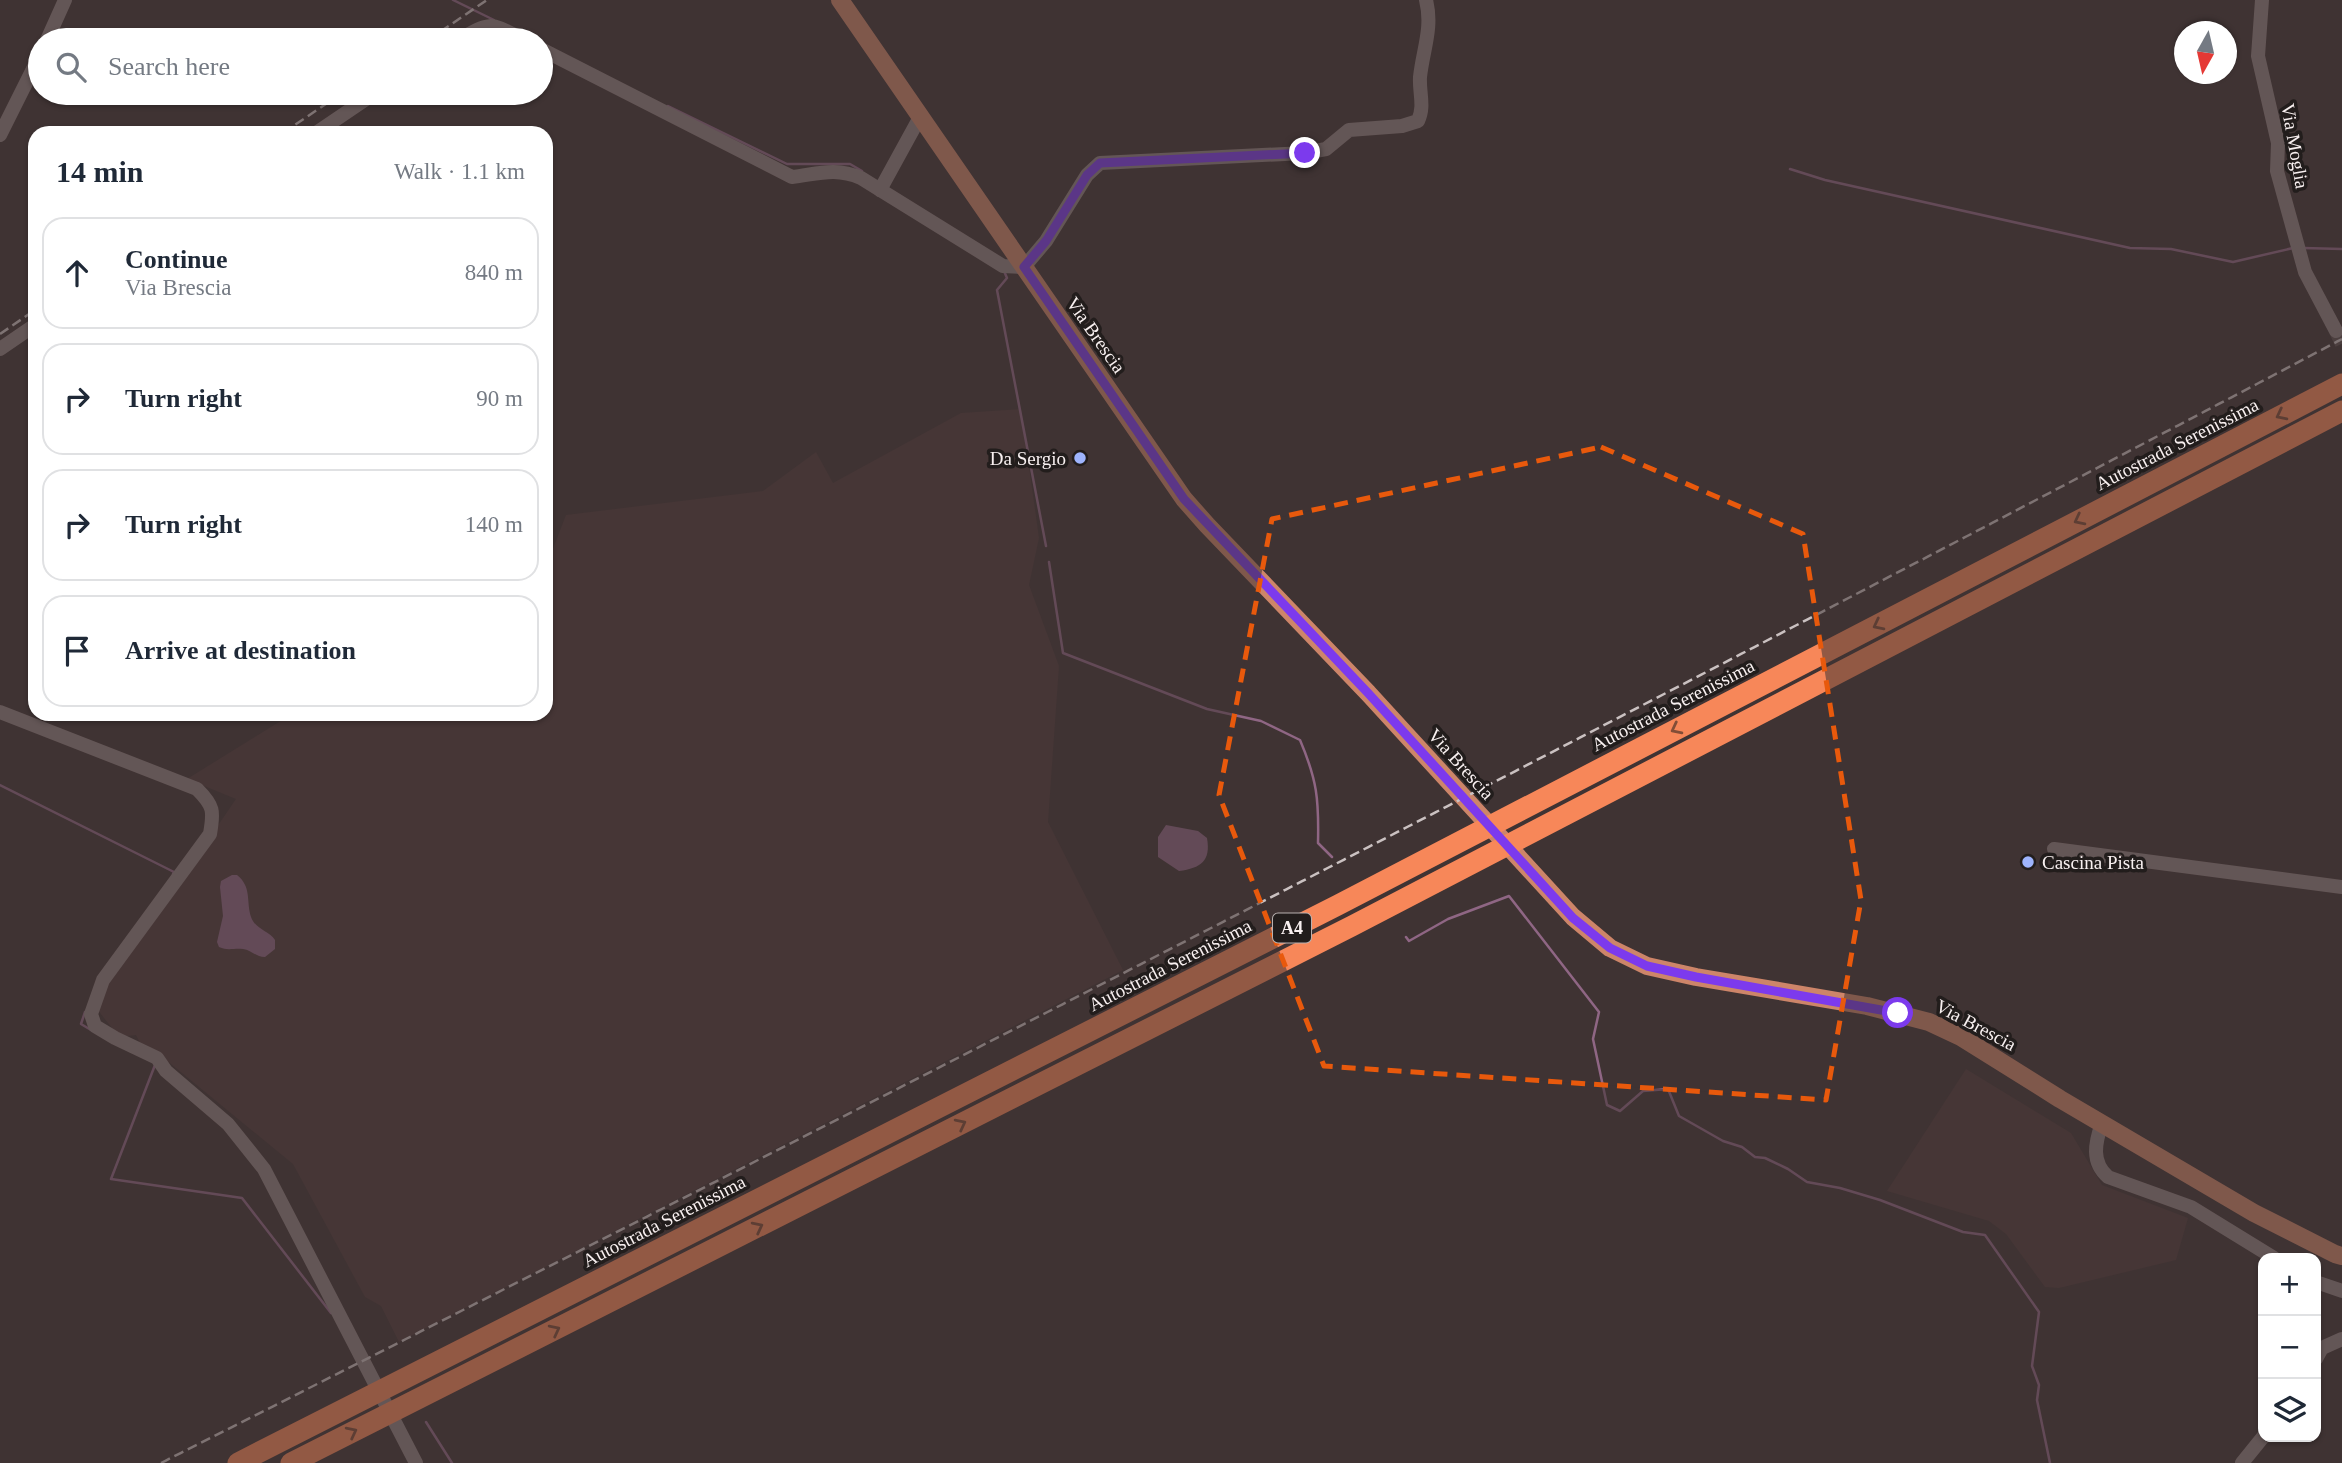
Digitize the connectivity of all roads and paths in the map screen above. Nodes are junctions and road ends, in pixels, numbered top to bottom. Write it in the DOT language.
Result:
graph roads {
  1 [pos="65,0"];
  2 [pos="840,0"];
  3 [pos="1426,0"];
  4 [pos="2262,0"];
  5 [pos="52,28"];
  6 [pos="479,28"];
  7 [pos="501,28"];
  8 [pos="553,55"];
  9 [pos="28,79"];
  10 [pos="357,105"];
  11 [pos="920,117"];
  12 [pos="326,126"];
  13 [pos="0,135"];
  14 [pos="880,190"];
  15 [pos="1024,267"];
  16 [pos="28,330"];
  17 [pos="2336,331"];
  18 [pos="0,349"];
  19 [pos="2342,384"];
  20 [pos="2342,411"];
  21 [pos="0,712"];
  22 [pos="2054,849"];
  23 [pos="2342,887"];
  24 [pos="2102,1123"];
  25 [pos="2339,1250"];
  26 [pos="2266,1253"];
  27 [pos="2321,1284"];
  28 [pos="2342,1291"];
  29 [pos="2342,1339"];
  30 [pos="2321,1350"];
  31 [pos="2259,1442"];
  32 [pos="238,1463"];
  33 [pos="291,1463"];
  34 [pos="416,1463"];
  35 [pos="2242,1463"];
  1 -- 5 [label="street"];
  2 -- 11 [label="main road, Via Brescia"];
  3 -- 15 [label="street"];
  4 -- 17 [label="street, Via Moglia"];
  6 -- 7 [label="street"];
  8 -- 14 [label="street"];
  9 -- 13 [label="street"];
  10 -- 12 [label="street"];
  11 -- 14 [label="street"];
  11 -- 15 [label="main road, Via Brescia"];
  14 -- 15 [label="street"];
  15 -- 24 [label="main road, Via Brescia"];
  16 -- 18 [label="street"];
  19 -- 32 [label="highway, Autostrada Serenissima / A4, one-way"];
  33 -- 20 [label="highway, A4, one-way"];
  21 -- 34 [label="street"];
  22 -- 23 [label="street"];
  24 -- 25 [label="main road, Via Brescia"];
  24 -- 26 [label="street"];
  27 -- 28 [label="street"];
  29 -- 30 [label="street"];
  31 -- 35 [label="street"];
}
